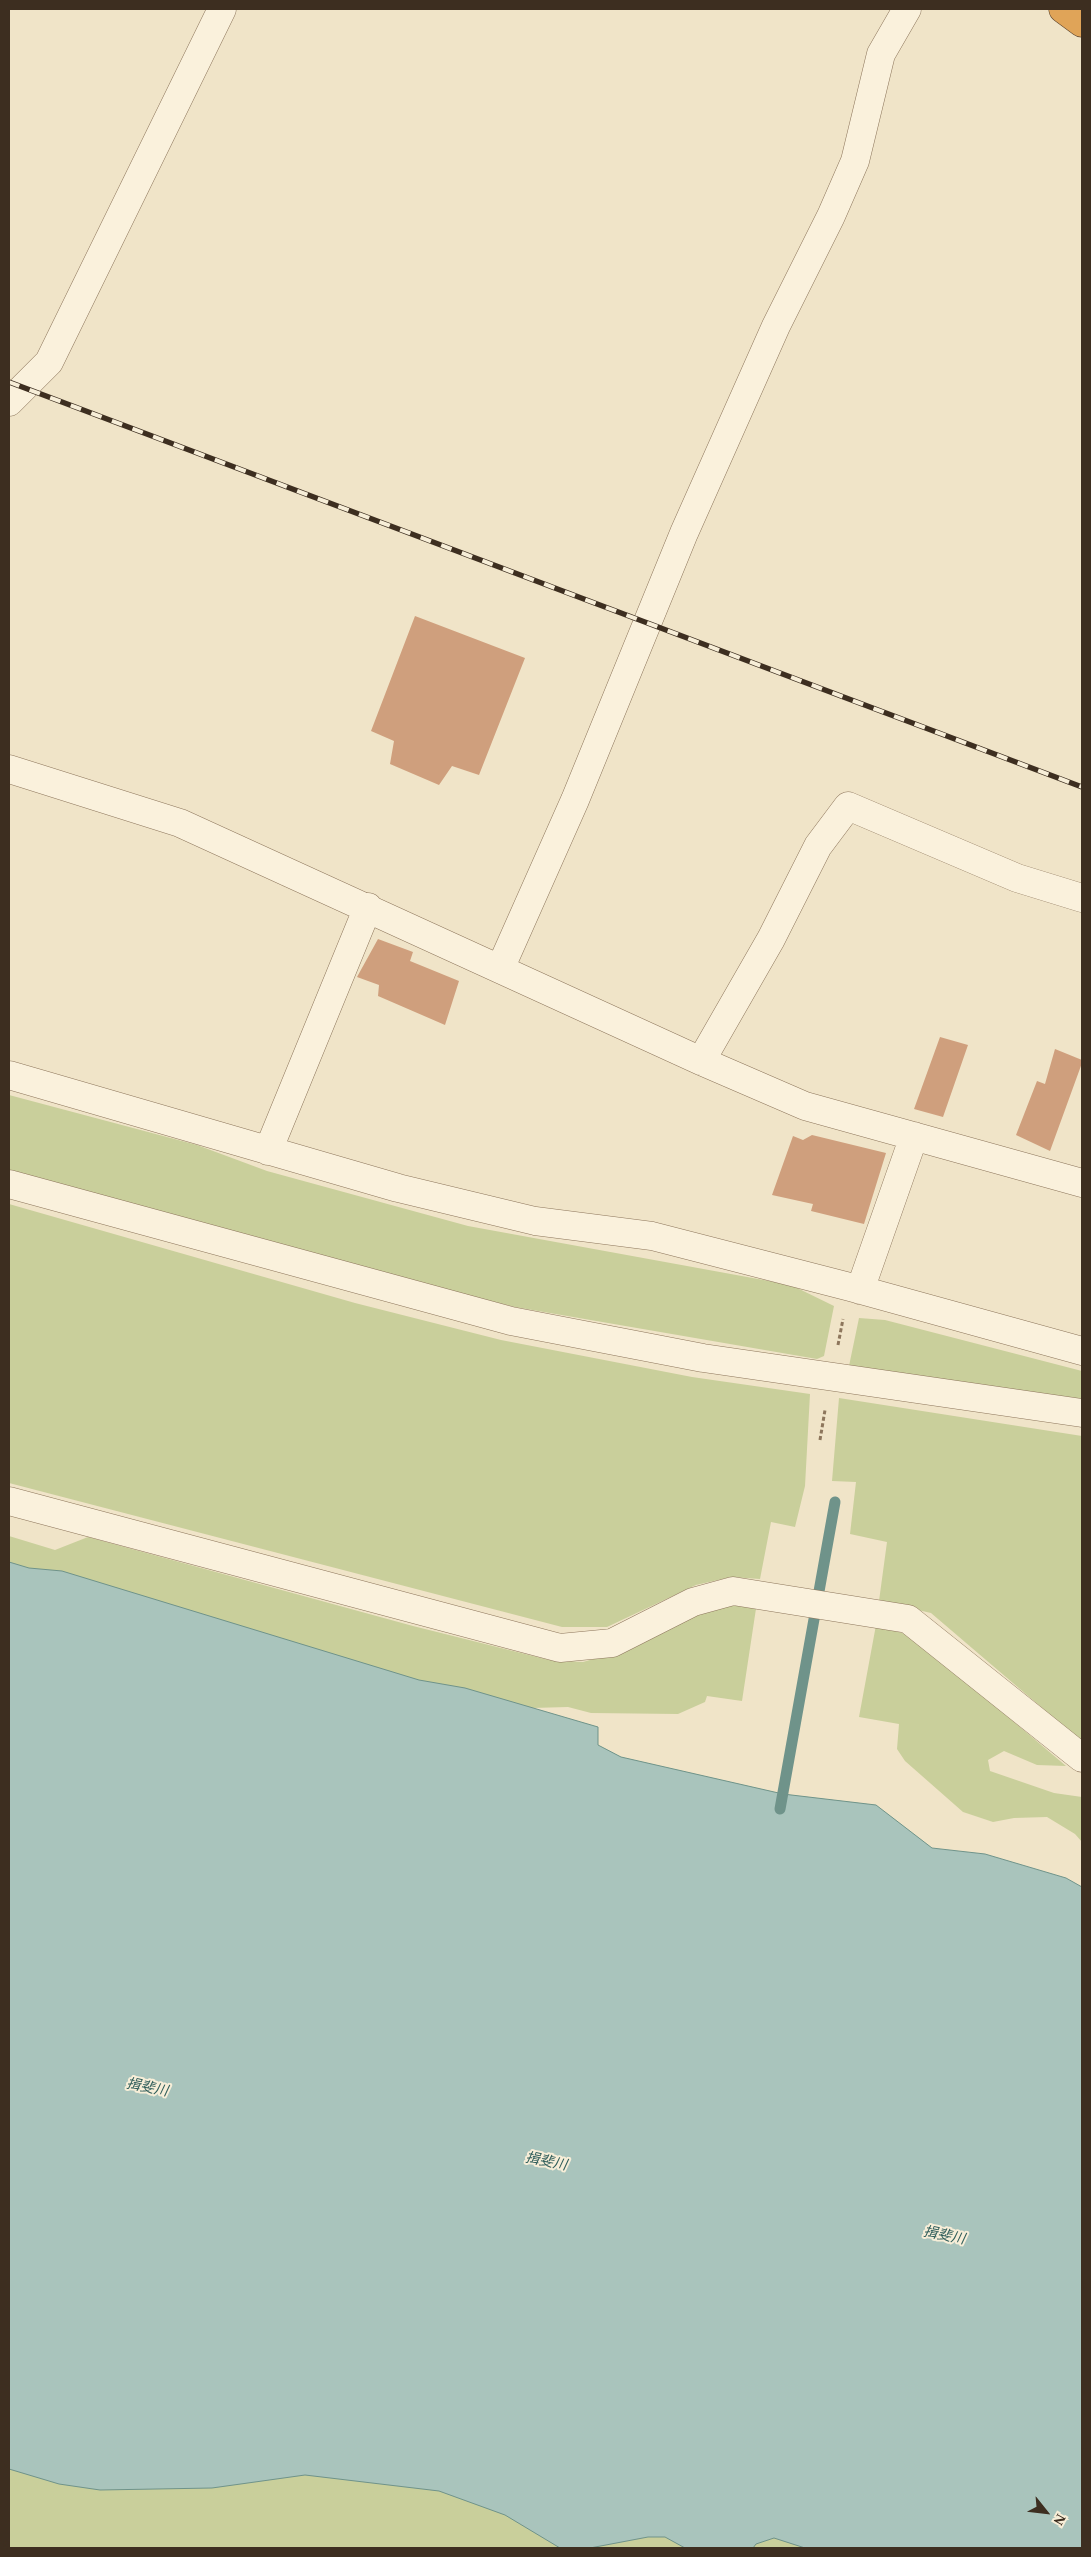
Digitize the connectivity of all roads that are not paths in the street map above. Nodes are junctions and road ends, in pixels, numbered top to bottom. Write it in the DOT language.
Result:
graph roads {
  1 [pos="222,9"];
  2 [pos="907,9"];
  3 [pos="1063,9"];
  4 [pos="1082,23"];
  5 [pos="9,402"];
  6 [pos="9,769"];
  7 [pos="1082,898"];
  8 [pos="368,907"];
  9 [pos="500,969"];
  10 [pos="700,1061"];
  11 [pos="9,1075"];
  12 [pos="914,1136"];
  13 [pos="268,1151"];
  14 [pos="9,1184"];
  15 [pos="1082,1184"];
  16 [pos="860,1290"];
  17 [pos="1082,1351"];
  18 [pos="1082,1413"];
  19 [pos="9,1501"];
  20 [pos="1082,1758"];
  1 -- 5 [label="street"];
  2 -- 9 [label="street"];
  3 -- 4 [label="highway"];
  6 -- 8 [label="street"];
  7 -- 10 [label="street"];
  8 -- 9 [label="street"];
  8 -- 13 [label="street"];
  9 -- 10 [label="street"];
  10 -- 12 [label="street"];
  11 -- 13 [label="street"];
  12 -- 15 [label="street"];
  12 -- 16 [label="street"];
  13 -- 16 [label="street"];
  14 -- 18 [label="street"];
  16 -- 17 [label="street"];
  19 -- 20 [label="street"];
}
